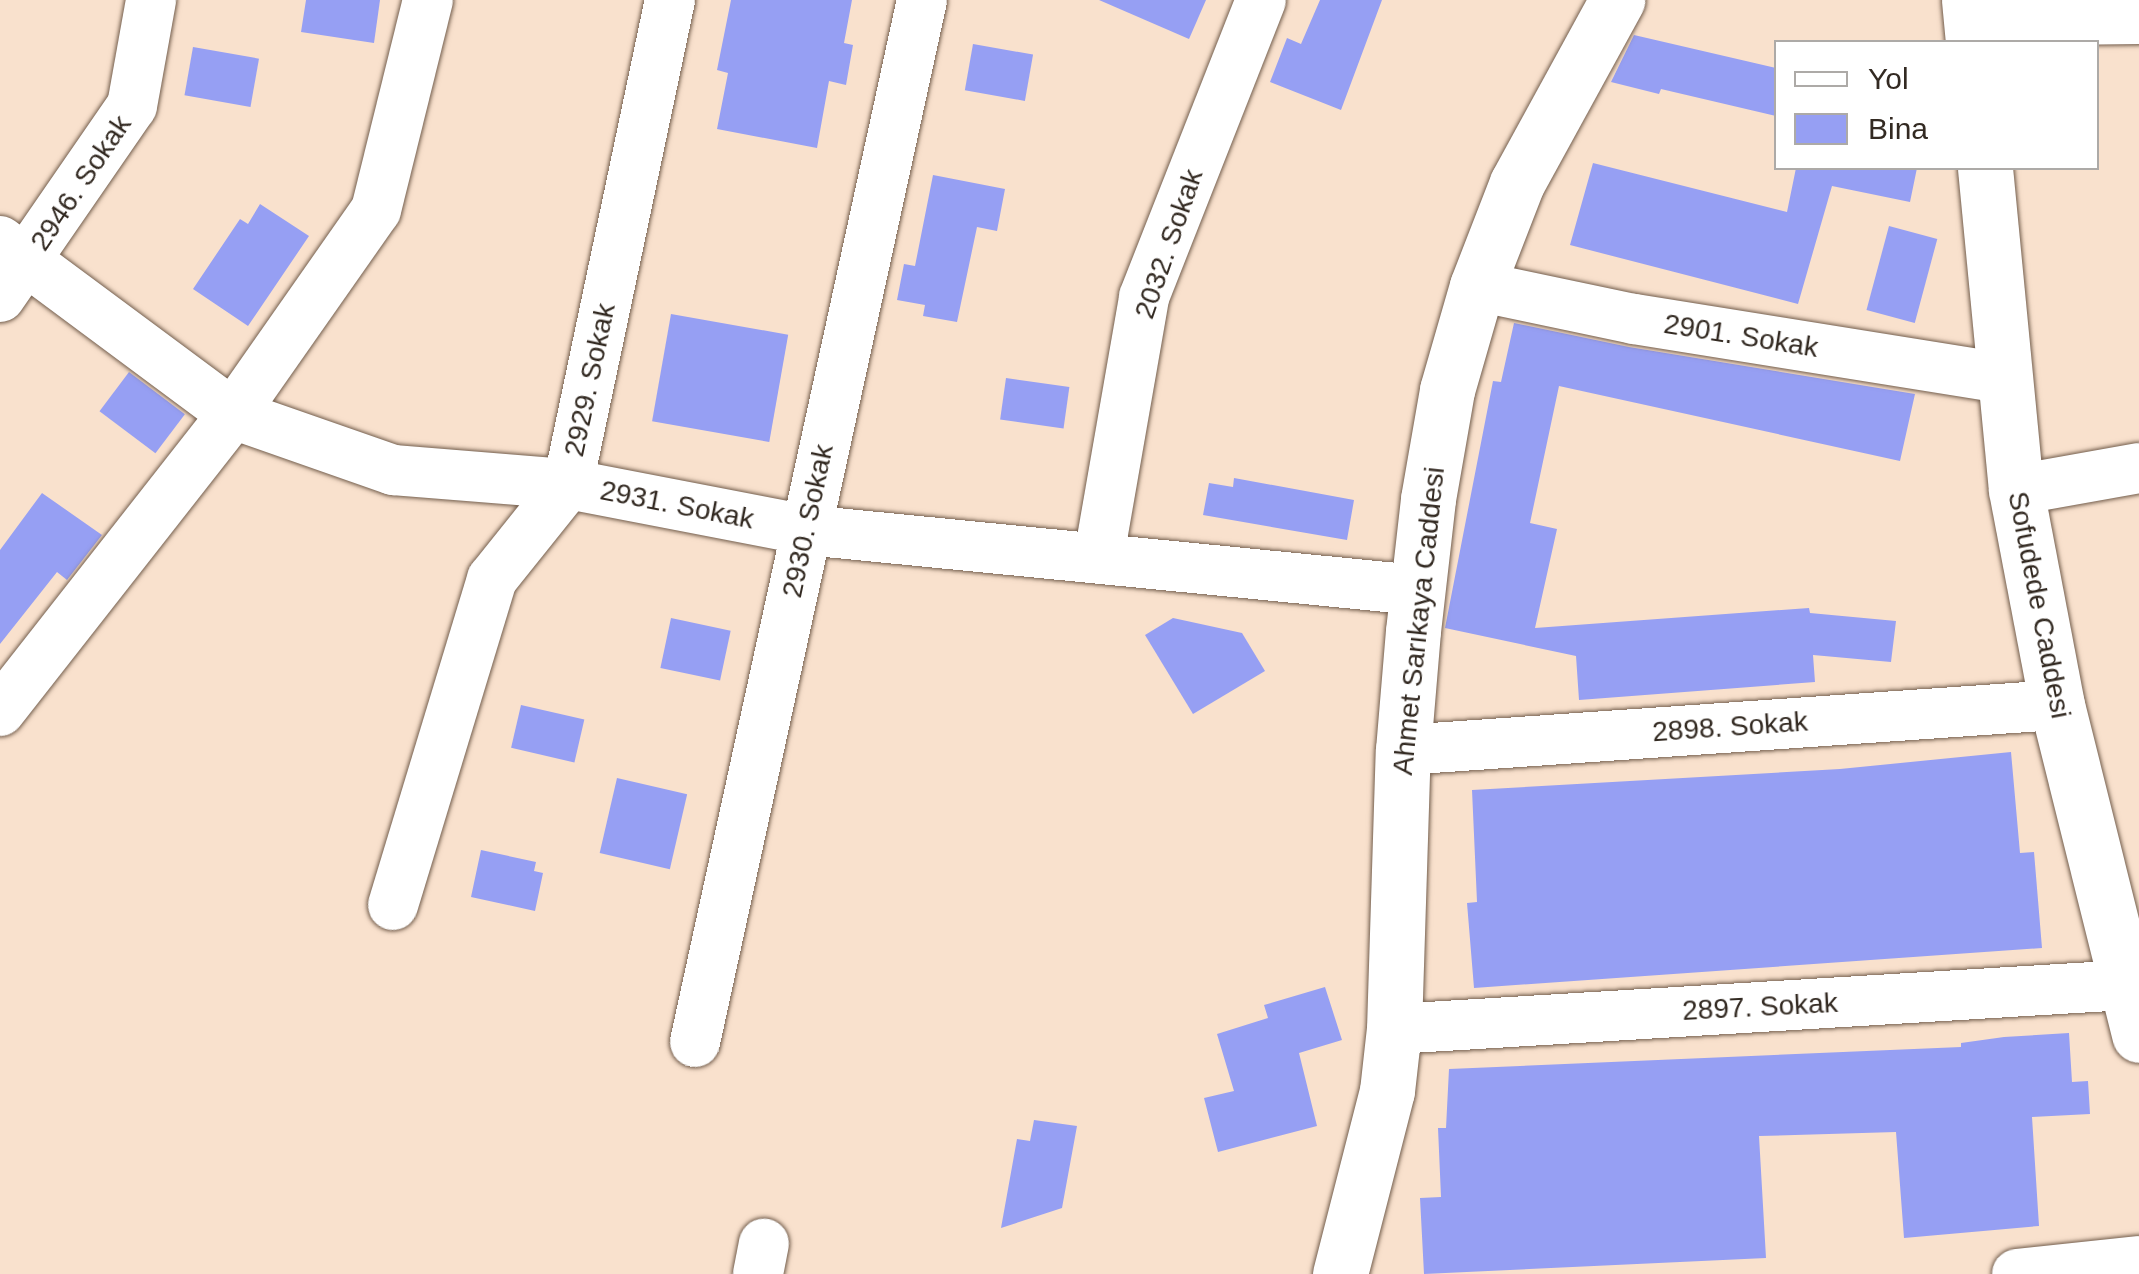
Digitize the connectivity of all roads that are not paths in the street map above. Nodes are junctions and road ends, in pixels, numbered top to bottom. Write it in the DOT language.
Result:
graph roads {
  1 [pos="150,0"];
  2 [pos="428,0"];
  3 [pos="670,0"];
  4 [pos="922,0"];
  5 [pos="1261,0"];
  6 [pos="1617,0"];
  7 [pos="2139,19"];
  8 [pos="1971,21"];
  9 [pos="1986,170"];
  10 [pos="9,267"];
  11 [pos="1476,286"];
  12 [pos="2007,379"];
  13 [pos="234,414"];
  14 [pos="2139,468"];
  15 [pos="568,484"];
  16 [pos="2016,490"];
  17 [pos="806,530"];
  18 [pos="1099,556"];
  19 [pos="1418,590"];
  20 [pos="2058,705"];
  21 [pos="0,711"];
  22 [pos="1403,750"];
  23 [pos="393,905"];
  24 [pos="2132,1010"];
  25 [pos="1394,1029"];
  26 [pos="695,1042"];
  27 [pos="2139,1260"];
  28 [pos="1340,1274"];
  29 [pos="2017,1274"];
  1 -- 10 [label="street, 2946. Sokak"];
  2 -- 13 [label="street"];
  3 -- 15 [label="street, 2929. Sokak"];
  4 -- 17 [label="street, 2930. Sokak"];
  5 -- 18 [label="street, 2032. Sokak"];
  6 -- 11 [label="main road, Ahmet Sarıkaya Caddesi"];
  7 -- 8 [label="street"];
  9 -- 12 [label="main road, Sofudede Caddesi"];
  10 -- 13 [label="street, 2931. Sokak"];
  11 -- 12 [label="street, 2901. Sokak"];
  11 -- 19 [label="main road, Ahmet Sarıkaya Caddesi"];
  12 -- 16 [label="main road, Sofudede Caddesi"];
  13 -- 15 [label="street, 2931. Sokak"];
  13 -- 21 [label="street"];
  14 -- 16 [label="street"];
  15 -- 17 [label="street, 2931. Sokak"];
  15 -- 23 [label="street, 2929. Sokak"];
  16 -- 20 [label="main road, Sofudede Caddesi"];
  17 -- 18 [label="street, 2931. Sokak"];
  17 -- 26 [label="street, 2930. Sokak"];
  18 -- 19 [label="street, 2931. Sokak"];
  19 -- 22 [label="main road, Ahmet Sarıkaya Caddesi"];
  20 -- 22 [label="street, 2898. Sokak"];
  20 -- 24 [label="main road, Sofudede Caddesi"];
  22 -- 25 [label="main road, Ahmet Sarıkaya Caddesi"];
  24 -- 25 [label="street, 2897. Sokak"];
  25 -- 28 [label="main road, Ahmet Sarıkaya Caddesi"];
  27 -- 29 [label="street"];
}
